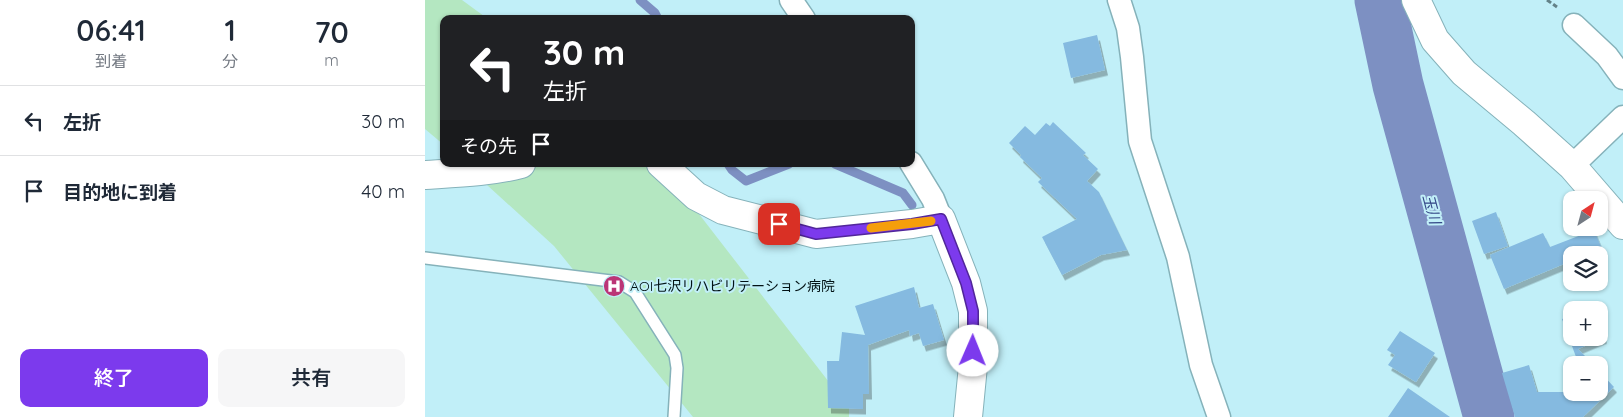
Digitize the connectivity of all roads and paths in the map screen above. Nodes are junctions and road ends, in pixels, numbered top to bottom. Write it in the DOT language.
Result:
graph roads {
  1 [pos="791,0"];
  2 [pos="1119,0"];
  3 [pos="1416,0"];
  4 [pos="801,15"];
  5 [pos="1573,25"];
  6 [pos="1623,78"];
  7 [pos="1623,117"];
  8 [pos="1572,166"];
  9 [pos="507,167"];
  10 [pos="664,167"];
  11 [pos="913,167"];
  12 [pos="425,175"];
  13 [pos="941,219"];
  14 [pos="1623,225"];
  15 [pos="425,258"];
  16 [pos="674,417"];
  17 [pos="968,417"];
  18 [pos="1219,417"];
  1 -- 4 [label="street"];
  2 -- 18 [label="street"];
  3 -- 8 [label="street"];
  5 -- 6 [label="street"];
  7 -- 8 [label="street"];
  8 -- 14 [label="street"];
  9 -- 12 [label="street"];
  10 -- 13 [label="street"];
  11 -- 13 [label="street"];
  13 -- 17 [label="street"];
  15 -- 16 [label="lane"];
}
